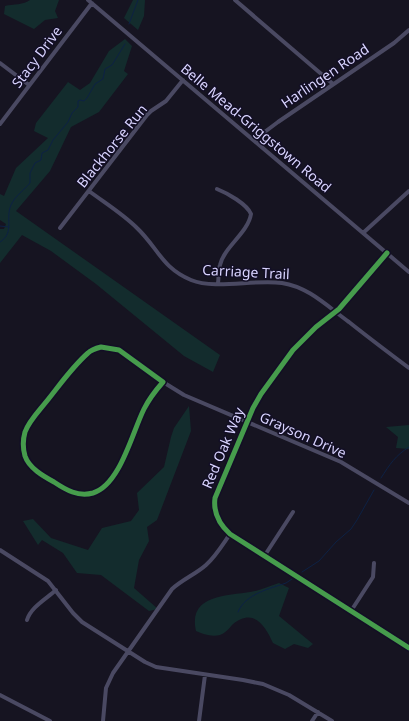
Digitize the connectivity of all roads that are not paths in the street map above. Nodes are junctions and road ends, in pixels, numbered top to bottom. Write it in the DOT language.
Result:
graph roads {
  1 [pos="235,0"];
  2 [pos="90,2"];
  3 [pos="409,30"];
  4 [pos="0,63"];
  5 [pos="183,80"];
  6 [pos="333,84"];
  7 [pos="29,85"];
  8 [pos="0,124"];
  9 [pos="254,140"];
  10 [pos="217,189"];
  11 [pos="89,191"];
  12 [pos="409,191"];
  13 [pos="60,228"];
  14 [pos="362,233"];
  15 [pos="387,253"];
  16 [pos="409,272"];
  17 [pos="218,283"];
  18 [pos="336,313"];
  19 [pos="409,368"];
  20 [pos="163,382"];
  21 [pos="247,422"];
  22 [pos="409,503"];
  23 [pos="293,512"];
  24 [pos="230,534"];
  25 [pos="0,550"];
  26 [pos="265,555"];
  27 [pos="374,563"];
  28 [pos="56,590"];
  29 [pos="351,611"];
  30 [pos="27,620"];
  31 [pos="409,648"];
  32 [pos="127,651"];
  33 [pos="205,675"];
  34 [pos="0,694"];
  35 [pos="318,712"];
  36 [pos="50,721"];
  37 [pos="103,721"];
  38 [pos="199,721"];
  39 [pos="312,721"];
  40 [pos="332,721"];
  1 -- 6 [label="street"];
  2 -- 5 [label="street, Belle Mead-Griggstown Road"];
  2 -- 7 [label="street, Stacy Drive"];
  3 -- 6 [label="street, Harlingen Road"];
  4 -- 7 [label="street"];
  5 -- 9 [label="street, Belle Mead-Griggstown Road"];
  5 -- 11 [label="street, Blackhorse Run"];
  6 -- 9 [label="street, Harlingen Road"];
  7 -- 8 [label="street, Stacy Drive"];
  9 -- 14 [label="street, Belle Mead-Griggstown Road"];
  10 -- 17 [label="street"];
  11 -- 13 [label="street, Blackhorse Run"];
  11 -- 17 [label="street, Carriage Trail"];
  12 -- 14 [label="street"];
  14 -- 15 [label="street, Belle Mead-Griggstown Road"];
  15 -- 16 [label="street, Belle Mead-Griggstown Road"];
  15 -- 18 [label="street, Red Oak Way"];
  17 -- 18 [label="street, Carriage Trail"];
  18 -- 19 [label="street, Carriage Trail"];
  18 -- 21 [label="street, Red Oak Way"];
  20 -- 20 [label="street, Grayson Drive"];
  20 -- 21 [label="street, Grayson Drive"];
  21 -- 22 [label="street, Grayson Drive"];
  21 -- 24 [label="street, Red Oak Way"];
  23 -- 26 [label="street"];
  24 -- 26 [label="street, Red Oak Way"];
  24 -- 32 [label="street"];
  25 -- 28 [label="street"];
  26 -- 29 [label="street, Red Oak Way"];
  27 -- 29 [label="street"];
  28 -- 30 [label="street"];
  28 -- 32 [label="street"];
  29 -- 31 [label="street, Red Oak Way"];
  32 -- 33 [label="street"];
  32 -- 37 [label="street"];
  33 -- 35 [label="street"];
  33 -- 38 [label="street"];
  34 -- 36 [label="street"];
  35 -- 39 [label="street"];
  35 -- 40 [label="street"];
}
